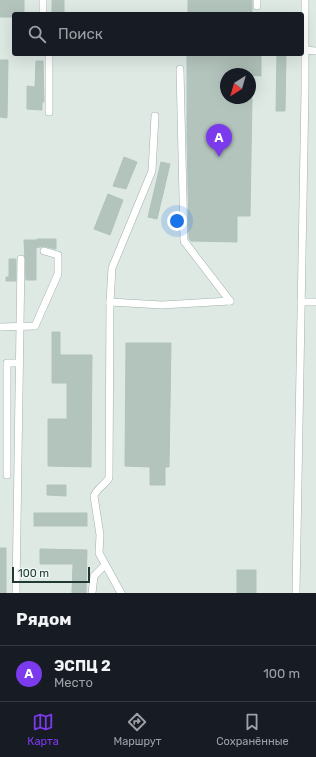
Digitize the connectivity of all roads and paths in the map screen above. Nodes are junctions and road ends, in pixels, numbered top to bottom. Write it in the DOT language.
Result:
graph roads {
  1 [pos="43,0"];
  2 [pos="305,0"];
  3 [pos="43,12"];
  4 [pos="305,50"];
  5 [pos="316,50"];
  6 [pos="49,56"];
  7 [pos="180,69"];
  8 [pos="49,112"];
  9 [pos="155,116"];
  10 [pos="44,251"];
  11 [pos="21,259"];
  12 [pos="110,302"];
  13 [pos="301,302"];
  14 [pos="316,302"];
  15 [pos="0,327"];
  16 [pos="19,327"];
  17 [pos="19,363"];
  18 [pos="7,475"];
  19 [pos="105,565"];
  20 [pos="16,593"];
  21 [pos="92,593"];
  22 [pos="121,593"];
  23 [pos="296,593"];
  1 -- 3 [label="street"];
  2 -- 4 [label="street"];
  4 -- 5 [label="street"];
  4 -- 13 [label="street"];
  6 -- 8 [label="street"];
  7 -- 12 [label="street"];
  9 -- 12 [label="street"];
  10 -- 16 [label="street"];
  11 -- 16 [label="street"];
  12 -- 19 [label="street"];
  13 -- 14 [label="street"];
  13 -- 23 [label="street"];
  15 -- 16 [label="street"];
  16 -- 17 [label="street"];
  17 -- 18 [label="street"];
  17 -- 20 [label="street"];
  19 -- 21 [label="street"];
  19 -- 22 [label="street"];
}
